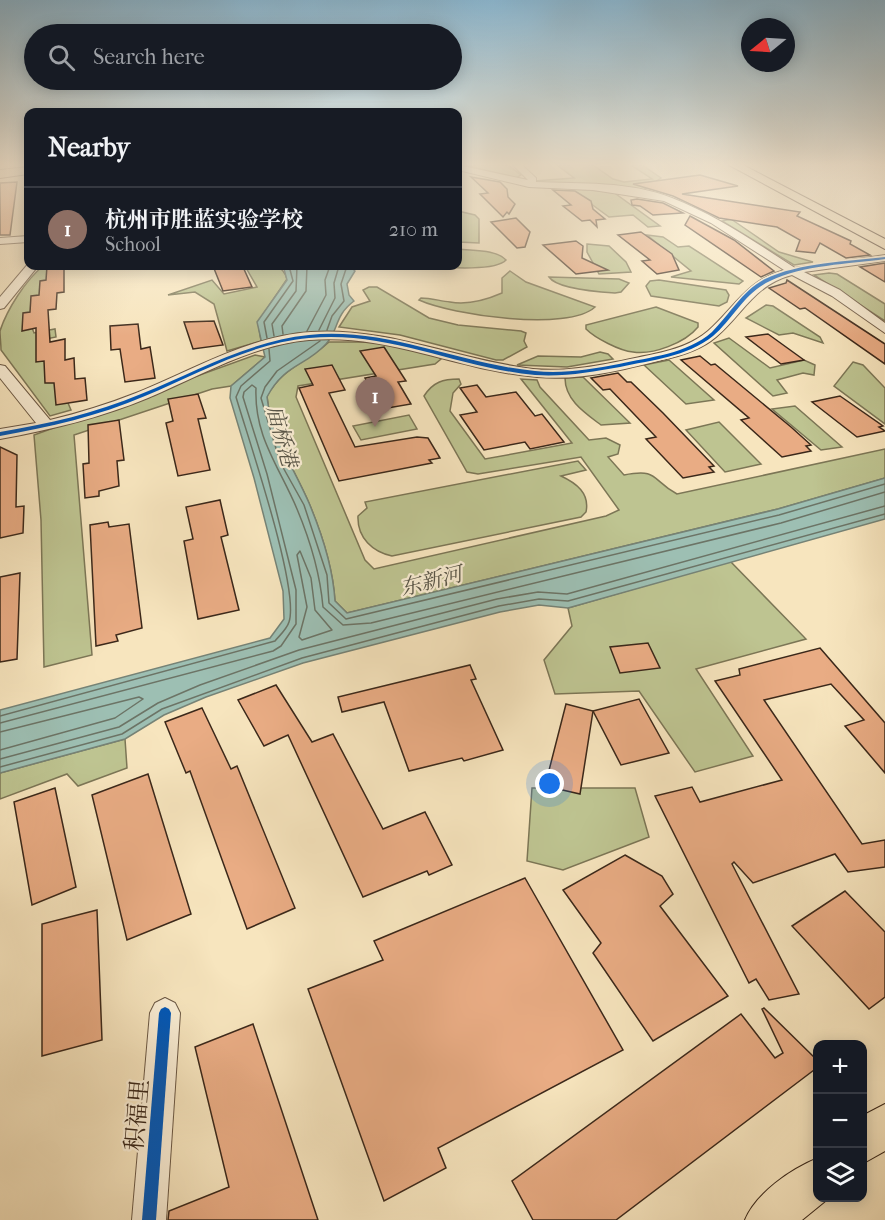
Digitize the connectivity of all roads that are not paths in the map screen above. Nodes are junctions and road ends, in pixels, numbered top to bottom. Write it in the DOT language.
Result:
graph roads {
  1 [pos="716,222"];
  2 [pos="842,222"];
  3 [pos="853,222"];
  4 [pos="24,239"];
  5 [pos="885,239"];
  6 [pos="0,241"];
  7 [pos="885,245"];
  8 [pos="885,258"];
  9 [pos="29,270"];
  10 [pos="794,272"];
  11 [pos="0,305"];
  12 [pos="885,329"];
  13 [pos="0,369"];
  14 [pos="47,426"];
  15 [pos="0,434"];
  16 [pos="165,1013"];
  17 [pos="885,1125"];
  18 [pos="867,1139"];
  19 [pos="813,1183"];
  20 [pos="148,1220"];
  21 [pos="767,1220"];
  1 -- 10 [label="street"];
  2 -- 7 [label="main road"];
  3 -- 5 [label="main road"];
  4 -- 6 [label="street"];
  8 -- 10 [label="street"];
  9 -- 11 [label="street"];
  10 -- 12 [label="street"];
  10 -- 14 [label="street"];
  13 -- 14 [label="street"];
  14 -- 15 [label="street"];
  16 -- 20 [label="street, 积福里"];
  17 -- 18 [label="main road"];
  19 -- 21 [label="main road"];
}
